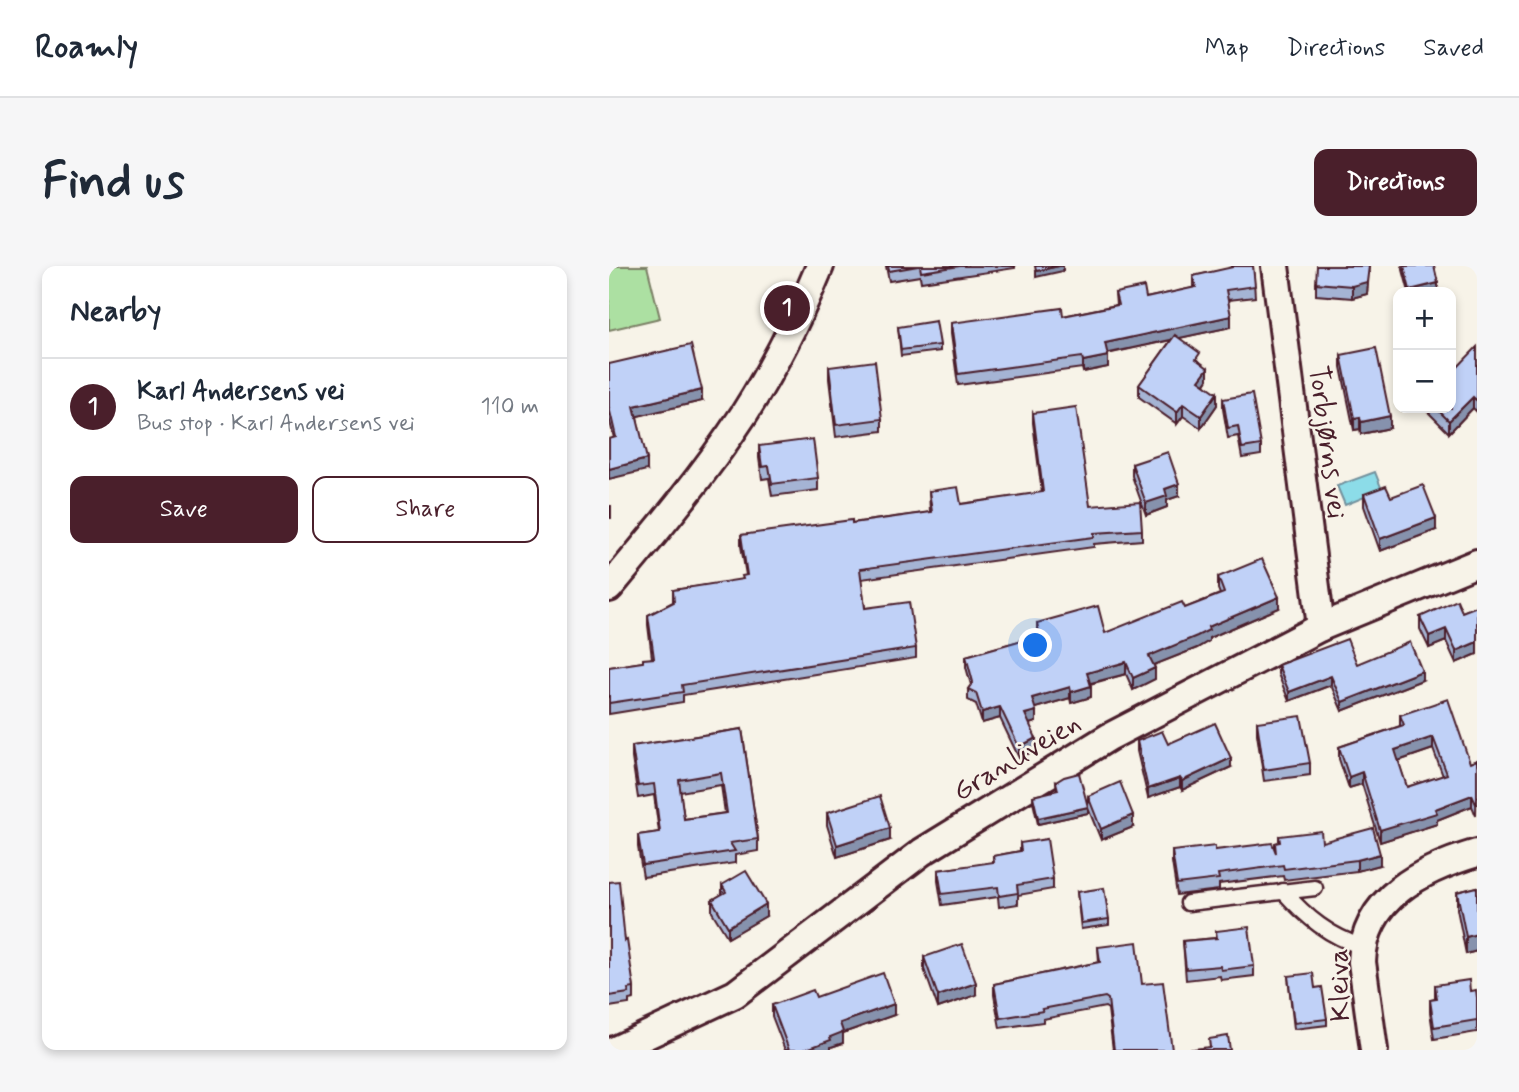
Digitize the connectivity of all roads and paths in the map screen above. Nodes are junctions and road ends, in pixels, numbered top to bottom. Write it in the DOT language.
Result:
graph roads {
  1 [pos="820,266"];
  2 [pos="1275,266"];
  3 [pos="1477,563"];
  4 [pos="609,588"];
  5 [pos="1321,627"];
  6 [pos="1477,853"];
  7 [pos="1315,888"];
  8 [pos="1283,891"];
  9 [pos="1188,903"];
  10 [pos="1363,947"];
  11 [pos="615,1050"];
  12 [pos="1374,1050"];
  1 -- 4 [label="street"];
  2 -- 5 [label="street, Torbjørns vei"];
  3 -- 5 [label="street, Granliveien"];
  5 -- 11 [label="street, Granliveien"];
  6 -- 10 [label="street, Kleiva"];
  7 -- 8 [label="lane"];
  8 -- 9 [label="lane"];
  8 -- 10 [label="lane"];
  10 -- 12 [label="street, Kleiva"];
}
